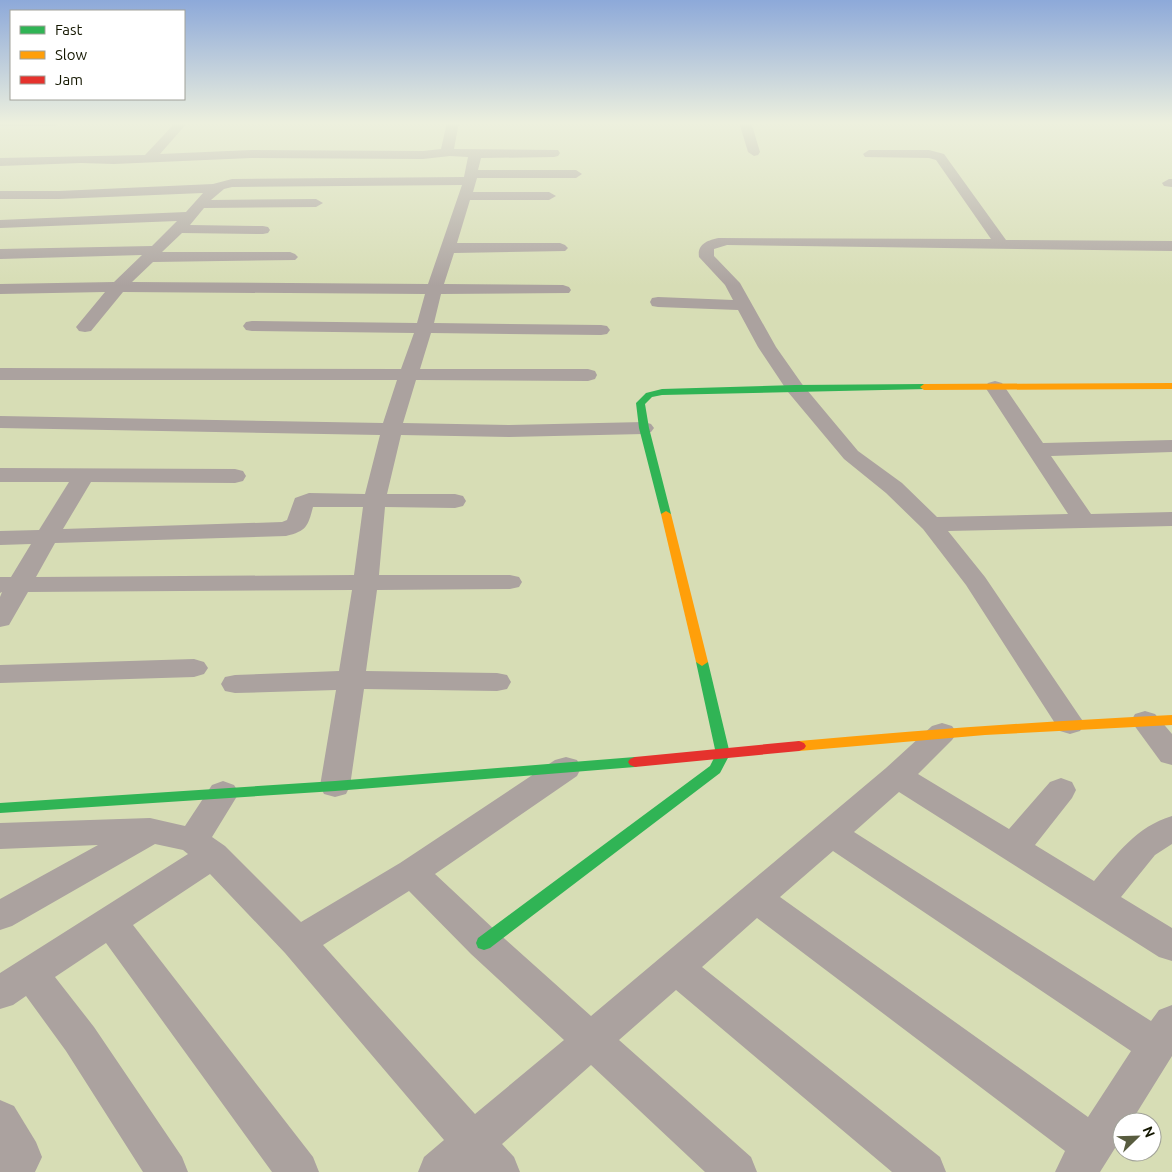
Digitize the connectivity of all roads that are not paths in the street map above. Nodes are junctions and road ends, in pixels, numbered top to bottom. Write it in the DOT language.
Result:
graph roads {
  1 [pos="470,177"];
  2 [pos="547,177"];
  3 [pos="954,177"];
  4 [pos="469,184"];
  5 [pos="215,188"];
  6 [pos="0,195"];
  7 [pos="549,196"];
  8 [pos="316,203"];
  9 [pos="201,204"];
  10 [pos="190,216"];
  11 [pos="0,224"];
  12 [pos="178,229"];
  13 [pos="263,230"];
  14 [pos="1002,244"];
  15 [pos="1172,246"];
  16 [pos="448,248"];
  17 [pos="560,248"];
  18 [pos="152,253"];
  19 [pos="0,254"];
  20 [pos="290,257"];
  21 [pos="118,287"];
  22 [pos="0,289"];
  23 [pos="434,289"];
  24 [pos="563,290"];
  25 [pos="658,302"];
  26 [pos="743,304"];
  27 [pos="252,326"];
  28 [pos="86,327"];
  29 [pos="424,328"];
  30 [pos="601,330"];
  31 [pos="0,374"];
  32 [pos="588,375"];
  33 [pos="408,376"];
  34 [pos="1172,386"];
  35 [pos="995,387"];
  36 [pos="795,388"];
  37 [pos="0,422"];
  38 [pos="644,428"];
  39 [pos="393,429"];
  40 [pos="1172,446"];
  41 [pos="1036,450"];
  42 [pos="0,475"];
  43 [pos="84,475"];
  44 [pos="234,476"];
  45 [pos="375,499"];
  46 [pos="455,500"];
  47 [pos="1172,519"];
  48 [pos="1084,521"];
  49 [pos="931,524"];
  50 [pos="0,538"];
  51 [pos="46,538"];
  52 [pos="366,582"];
  53 [pos="510,582"];
  54 [pos="10,584"];
  55 [pos="0,619"];
  56 [pos="194,668"];
  57 [pos="0,674"];
  58 [pos="352,680"];
  59 [pos="497,682"];
  60 [pos="234,684"];
  61 [pos="1158,721"];
  62 [pos="1070,724"];
  63 [pos="942,733"];
  64 [pos="723,754"];
  65 [pos="1172,754"];
  66 [pos="566,768"];
  67 [pos="897,776"];
  68 [pos="335,786"];
  69 [pos="1061,790"];
  70 [pos="223,793"];
  71 [pos="0,808"];
  72 [pos="1172,828"];
  73 [pos="150,830"];
  74 [pos="32,833"];
  75 [pos="831,833"];
  76 [pos="0,836"];
  77 [pos="203,847"];
  78 [pos="1013,848"];
  79 [pos="0,851"];
  80 [pos="412,872"];
  81 [pos="755,898"];
  82 [pos="1098,900"];
  83 [pos="0,916"];
  84 [pos="110,921"];
  85 [pos="298,942"];
  86 [pos="484,942"];
  87 [pos="1172,946"];
  88 [pos="675,967"];
  89 [pos="30,973"];
  90 [pos="0,993"];
  91 [pos="1164,1034"];
  92 [pos="592,1040"];
  93 [pos="0,1120"];
  94 [pos="472,1142"];
  95 [pos="1084,1159"];
  96 [pos="0,1172"];
  97 [pos="167,1172"];
  98 [pos="298,1172"];
  99 [pos="439,1172"];
  100 [pos="499,1172"];
  101 [pos="736,1172"];
  102 [pos="925,1172"];
  1 -- 4 [label="street"];
  2 -- 4 [label="street"];
  3 -- 14 [label="street"];
  4 -- 5 [label="street"];
  4 -- 7 [label="street"];
  4 -- 16 [label="street"];
  5 -- 6 [label="street"];
  5 -- 9 [label="street"];
  8 -- 9 [label="street"];
  9 -- 10 [label="street"];
  10 -- 11 [label="street"];
  10 -- 12 [label="street"];
  12 -- 13 [label="street"];
  12 -- 18 [label="street"];
  14 -- 15 [label="street"];
  14 -- 26 [label="street"];
  16 -- 17 [label="street"];
  16 -- 23 [label="street"];
  18 -- 19 [label="street"];
  18 -- 20 [label="street"];
  18 -- 21 [label="street"];
  21 -- 22 [label="street"];
  21 -- 23 [label="street"];
  21 -- 28 [label="street"];
  23 -- 24 [label="street"];
  23 -- 29 [label="street"];
  25 -- 26 [label="street"];
  26 -- 36 [label="street"];
  27 -- 29 [label="street"];
  29 -- 30 [label="street"];
  29 -- 33 [label="street"];
  31 -- 33 [label="street"];
  32 -- 33 [label="street"];
  33 -- 39 [label="street"];
  34 -- 35 [label="street"];
  35 -- 36 [label="street"];
  35 -- 41 [label="street"];
  36 -- 38 [label="street"];
  36 -- 49 [label="street"];
  37 -- 39 [label="street"];
  38 -- 39 [label="street"];
  38 -- 64 [label="street"];
  39 -- 45 [label="street"];
  40 -- 41 [label="street"];
  41 -- 48 [label="street"];
  42 -- 43 [label="street"];
  43 -- 44 [label="street"];
  43 -- 51 [label="street"];
  45 -- 46 [label="street"];
  45 -- 51 [label="street"];
  45 -- 52 [label="street"];
  47 -- 48 [label="street"];
  48 -- 49 [label="street"];
  49 -- 62 [label="street"];
  50 -- 51 [label="street"];
  51 -- 54 [label="street"];
  52 -- 53 [label="street"];
  52 -- 54 [label="street"];
  52 -- 58 [label="street"];
  54 -- 55 [label="street"];
  56 -- 57 [label="street"];
  58 -- 59 [label="street"];
  58 -- 60 [label="street"];
  58 -- 68 [label="street"];
  61 -- 62 [label="street"];
  61 -- 65 [label="street"];
  62 -- 63 [label="street"];
  63 -- 64 [label="street"];
  63 -- 67 [label="street"];
  64 -- 66 [label="street"];
  64 -- 86 [label="street"];
  66 -- 68 [label="street"];
  66 -- 80 [label="street"];
  67 -- 75 [label="street"];
  67 -- 78 [label="street"];
  68 -- 70 [label="street"];
  69 -- 78 [label="street"];
  70 -- 71 [label="street"];
  70 -- 77 [label="street"];
  72 -- 82 [label="street"];
  73 -- 74 [label="street"];
  73 -- 77 [label="street"];
  73 -- 83 [label="street"];
  74 -- 76 [label="street"];
  74 -- 79 [label="street"];
  75 -- 81 [label="street"];
  75 -- 91 [label="street"];
  77 -- 84 [label="street"];
  77 -- 85 [label="street"];
  78 -- 82 [label="street"];
  80 -- 85 [label="street"];
  80 -- 86 [label="street"];
  81 -- 88 [label="street"];
  81 -- 95 [label="street"];
  82 -- 87 [label="street"];
  84 -- 89 [label="street"];
  84 -- 98 [label="street"];
  85 -- 94 [label="street"];
  86 -- 92 [label="street"];
  88 -- 92 [label="street"];
  88 -- 102 [label="street"];
  89 -- 90 [label="street"];
  89 -- 97 [label="street"];
  91 -- 95 [label="street"];
  92 -- 94 [label="street"];
  92 -- 101 [label="street"];
  93 -- 96 [label="street"];
  94 -- 99 [label="street"];
  94 -- 100 [label="street"];
}
